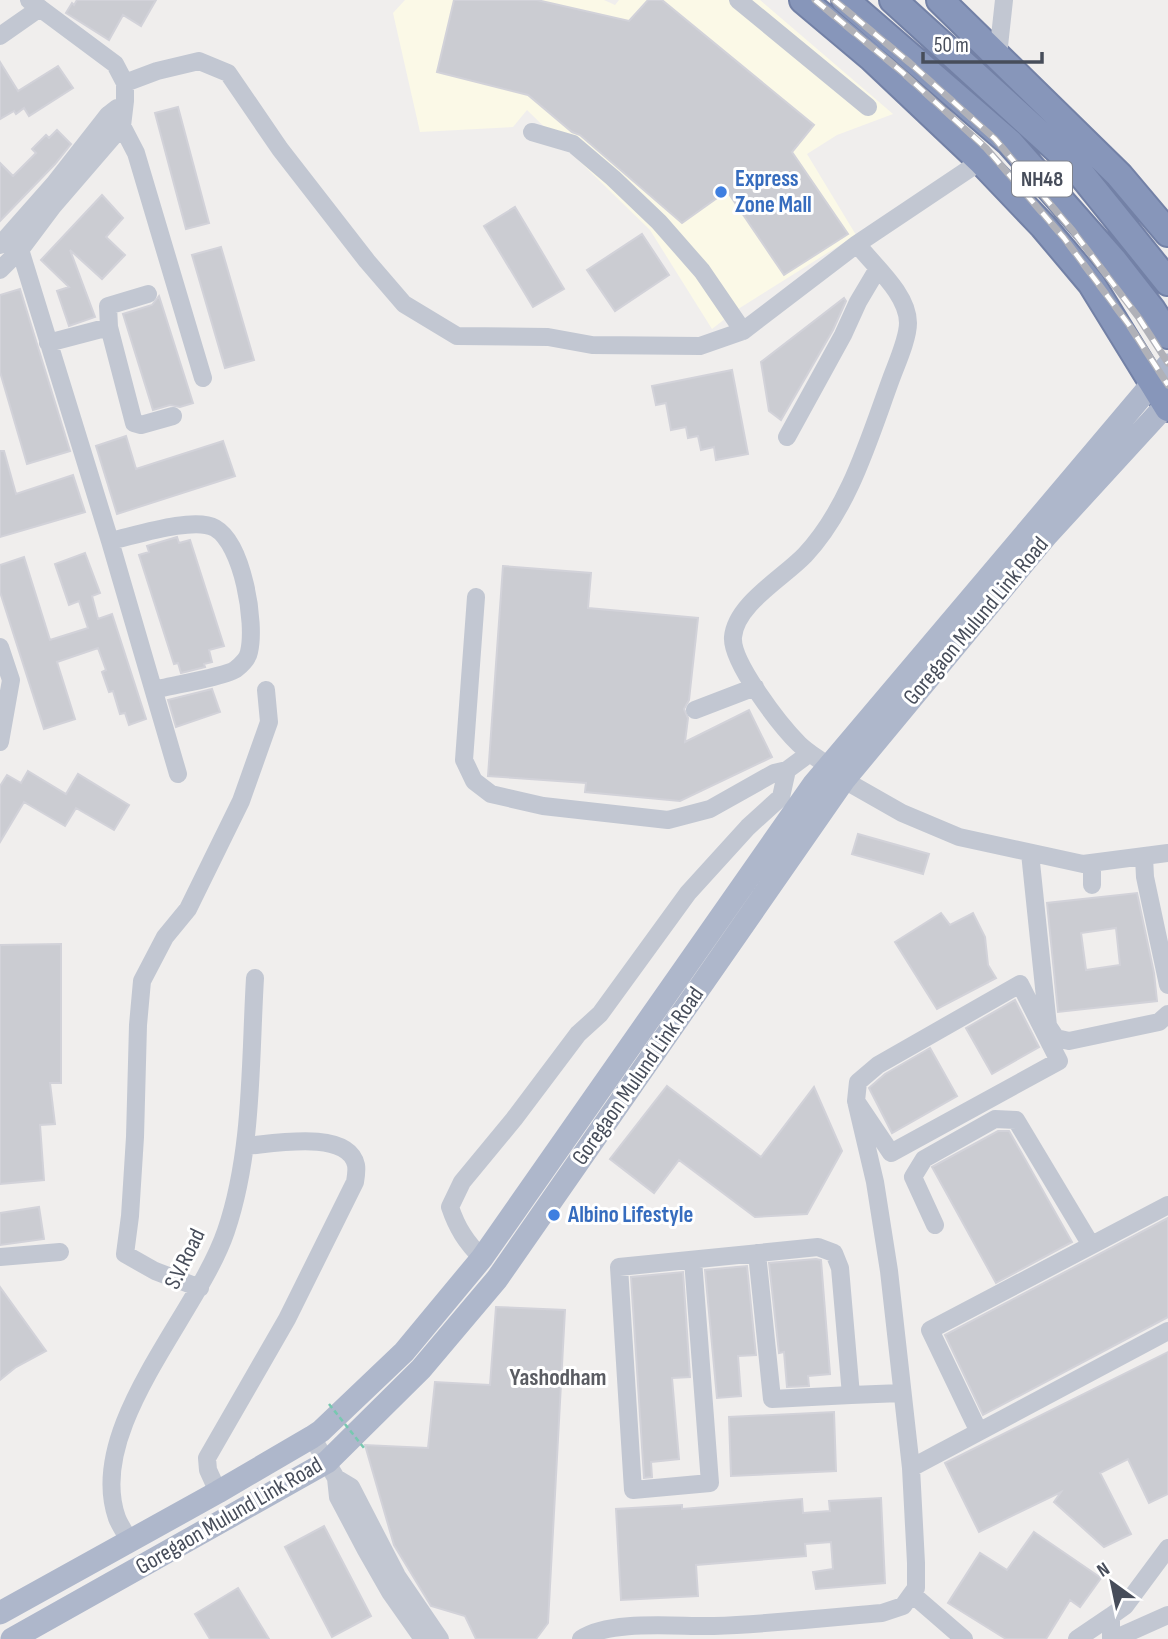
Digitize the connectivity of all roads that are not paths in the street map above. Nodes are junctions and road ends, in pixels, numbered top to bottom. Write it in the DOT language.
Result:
graph roads {
  1 [pos="738,0"];
  2 [pos="803,0"];
  3 [pos="845,0"];
  4 [pos="893,0"];
  5 [pos="940,0"];
  6 [pos="1004,0"];
  7 [pos="37,3"];
  8 [pos="0,36"];
  9 [pos="998,55"];
  10 [pos="125,83"];
  11 [pos="868,107"];
  12 [pos="115,120"];
  13 [pos="532,132"];
  14 [pos="981,160"];
  15 [pos="13,230"];
  16 [pos="1168,233"];
  17 [pos="857,244"];
  18 [pos="0,245"];
  19 [pos="20,250"];
  20 [pos="0,270"];
  21 [pos="877,270"];
  22 [pos="1168,282"];
  23 [pos="148,294"];
  24 [pos="109,327"];
  25 [pos="743,331"];
  26 [pos="1168,335"];
  27 [pos="48,343"];
  28 [pos="1160,373"];
  29 [pos="202,378"];
  30 [pos="1167,405"];
  31 [pos="173,416"];
  32 [pos="787,437"];
  33 [pos="110,541"];
  34 [pos="477,597"];
  35 [pos="0,647"];
  36 [pos="6,682"];
  37 [pos="755,687"];
  38 [pos="154,690"];
  39 [pos="266,690"];
  40 [pos="695,709"];
  41 [pos="0,742"];
  42 [pos="827,766"];
  43 [pos="787,770"];
  44 [pos="178,774"];
  45 [pos="1030,853"];
  46 [pos="1168,853"];
  47 [pos="1144,857"];
  48 [pos="1092,863"];
  49 [pos="1092,885"];
  50 [pos="255,978"];
  51 [pos="1168,985"];
  52 [pos="1168,1014"];
  53 [pos="856,1101"];
  54 [pos="246,1146"];
  55 [pos="1168,1205"];
  56 [pos="516,1206"];
  57 [pos="537,1222"];
  58 [pos="935,1226"];
  59 [pos="1091,1245"];
  60 [pos="60,1252"];
  61 [pos="757,1253"];
  62 [pos="0,1256"];
  63 [pos="482,1258"];
  64 [pos="693,1260"];
  65 [pos="200,1288"];
  66 [pos="1168,1331"];
  67 [pos="902,1392"];
  68 [pos="851,1395"];
  69 [pos="979,1432"];
  70 [pos="312,1437"];
  71 [pos="911,1468"];
  72 [pos="331,1470"];
  73 [pos="218,1492"];
  74 [pos="130,1541"];
  75 [pos="1168,1548"];
  76 [pos="912,1594"];
  77 [pos="0,1613"];
  78 [pos="1168,1615"];
  79 [pos="1111,1616"];
  80 [pos="416,1619"];
  81 [pos="12,1639"];
  82 [pos="423,1639"];
  83 [pos="440,1639"];
  84 [pos="581,1639"];
  85 [pos="964,1639"];
  86 [pos="1077,1639"];
  87 [pos="1112,1639"];
  1 -- 11 [label="street"];
  2 -- 14 [label="highway"];
  3 -- 26 [label="highway, NH48"];
  4 -- 22 [label="highway, NH48"];
  5 -- 9 [label="highway"];
  6 -- 9 [label="street"];
  7 -- 8 [label="street"];
  7 -- 10 [label="street"];
  9 -- 16 [label="highway"];
  10 -- 12 [label="street"];
  10 -- 25 [label="street"];
  12 -- 15 [label="street"];
  12 -- 19 [label="street"];
  12 -- 29 [label="street"];
  13 -- 25 [label="street"];
  14 -- 17 [label="street"];
  14 -- 28 [label="highway"];
  15 -- 18 [label="street"];
  15 -- 19 [label="street"];
  17 -- 21 [label="street"];
  17 -- 25 [label="street"];
  19 -- 20 [label="street"];
  19 -- 27 [label="street"];
  21 -- 32 [label="street"];
  21 -- 37 [label="street"];
  23 -- 24 [label="street"];
  24 -- 27 [label="street"];
  24 -- 31 [label="street"];
  27 -- 33 [label="street"];
  28 -- 30 [label="highway"];
  28 -- 42 [label="main road, Goregaon Mulund Link Road"];
  30 -- 42 [label="main road, Goregaon Mulund Link Road"];
  33 -- 38 [label="street"];
  33 -- 38 [label="street"];
  34 -- 43 [label="street"];
  35 -- 36 [label="street"];
  36 -- 41 [label="street"];
  37 -- 40 [label="street"];
  37 -- 42 [label="street"];
  38 -- 44 [label="street"];
  39 -- 65 [label="street"];
  42 -- 43 [label="street"];
  42 -- 45 [label="street"];
  42 -- 56 [label="main road, Goregaon Mulund Link Road"];
  42 -- 57 [label="main road, Goregaon Mulund Link Road"];
  43 -- 63 [label="street"];
  45 -- 48 [label="street"];
  45 -- 52 [label="street"];
  46 -- 47 [label="street"];
  47 -- 48 [label="street"];
  47 -- 51 [label="street"];
  48 -- 49 [label="street"];
  50 -- 54 [label="street, S.V.Road"];
  53 -- 53 [label="street"];
  53 -- 67 [label="street"];
  54 -- 65 [label="street, S.V.Road"];
  54 -- 73 [label="street"];
  55 -- 59 [label="street"];
  56 -- 57 [label="main road"];
  56 -- 63 [label="main road, Goregaon Mulund Link Road"];
  57 -- 72 [label="main road, Goregaon Mulund Link Road"];
  58 -- 59 [label="street"];
  59 -- 69 [label="street"];
  60 -- 62 [label="street"];
  61 -- 64 [label="street"];
  61 -- 68 [label="street"];
  61 -- 68 [label="street"];
  63 -- 70 [label="main road, Goregaon Mulund Link Road"];
  64 -- 64 [label="street"];
  65 -- 74 [label="street, S.V.Road"];
  66 -- 69 [label="street"];
  67 -- 68 [label="street"];
  67 -- 71 [label="street"];
  69 -- 71 [label="street"];
  70 -- 72 [label="street"];
  70 -- 73 [label="main road, Goregaon Mulund Link Road"];
  71 -- 76 [label="street"];
  72 -- 80 [label="street"];
  72 -- 81 [label="main road, Goregaon Mulund Link Road"];
  73 -- 74 [label="main road, Goregaon Mulund Link Road"];
  74 -- 77 [label="main road, Goregaon Mulund Link Road"];
  75 -- 79 [label="street"];
  76 -- 84 [label="street"];
  76 -- 85 [label="street"];
  78 -- 87 [label="street"];
  79 -- 86 [label="street"];
  79 -- 87 [label="street"];
  80 -- 82 [label="street"];
  80 -- 83 [label="street"];
}
